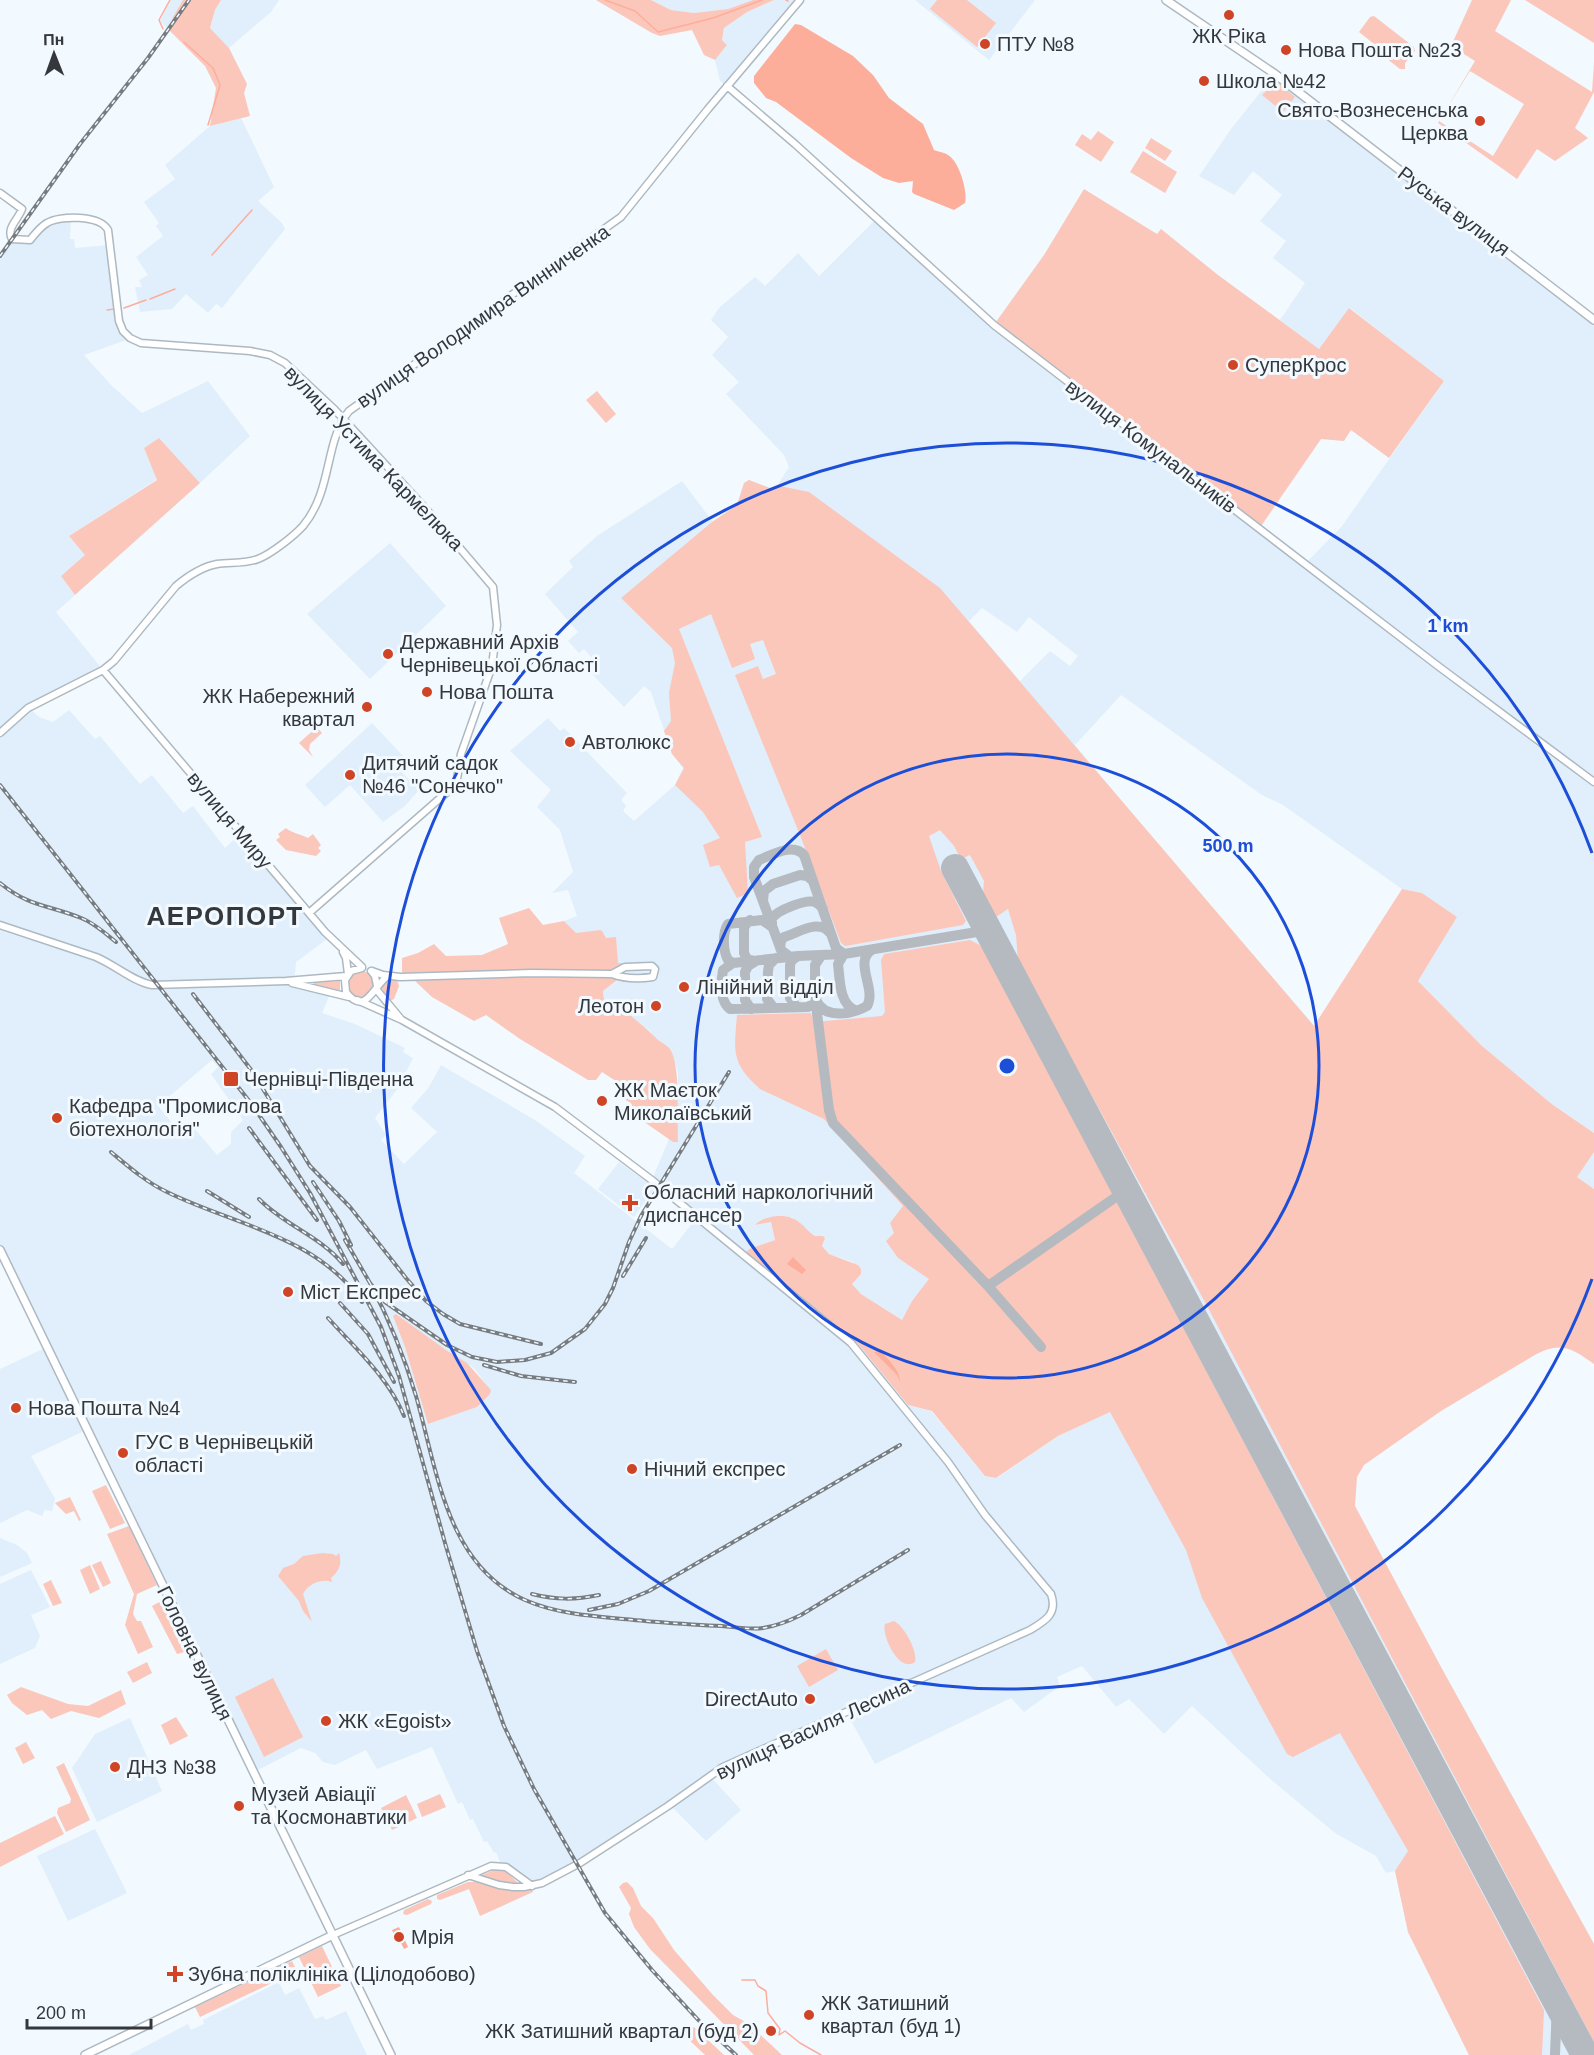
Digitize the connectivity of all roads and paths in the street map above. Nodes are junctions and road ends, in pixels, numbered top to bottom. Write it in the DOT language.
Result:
graph roads {
  1 [pos="800,0"];
  2 [pos="1166,0"];
  3 [pos="727,87"];
  4 [pos="0,193"];
  5 [pos="1594,320"];
  6 [pos="343,419"];
  7 [pos="102,670"];
  8 [pos="0,732"];
  9 [pos="1594,782"];
  10 [pos="309,913"];
  11 [pos="0,926"];
  12 [pos="339,946"];
  13 [pos="362,967"];
  14 [pos="372,972"];
  15 [pos="612,974"];
  16 [pos="347,975"];
  17 [pos="388,976"];
  18 [pos="286,981"];
  19 [pos="377,987"];
  20 [pos="355,999"];
  21 [pos="402,1020"];
  22 [pos="0,1250"];
  23 [pos="468,1875"];
  24 [pos="532,1886"];
  25 [pos="333,1935"];
  26 [pos="85,2055"];
  27 [pos="391,2055"];
  1 -- 3 [label="street, вулиця Володимира Винниченка"];
  2 -- 5 [label="main road, Руська вулиця"];
  3 -- 6 [label="street, вулиця Володимира Винниченка"];
  3 -- 9 [label="street, вулиця Комунальників"];
  4 -- 6 [label="street, вулиця Устима Кармелюка"];
  6 -- 7 [label="street, вулиця Володимира Винниченка"];
  6 -- 10 [label="street, вулиця Устима Кармелюка"];
  7 -- 8 [label="street, вулиця Володимира Винниченка"];
  7 -- 10 [label="street, вулиця Миру"];
  10 -- 12 [label="street, вулиця Миру"];
  11 -- 18 [label="street"];
  12 -- 13 [label="street, вулиця Миру"];
  12 -- 16 [label="street"];
  13 -- 14 [label="street"];
  13 -- 16 [label="street"];
  14 -- 17 [label="street"];
  14 -- 19 [label="street"];
  15 -- 15 [label="street"];
  15 -- 17 [label="street"];
  16 -- 18 [label="street"];
  16 -- 20 [label="street"];
  17 -- 19 [label="street"];
  18 -- 20 [label="street"];
  19 -- 20 [label="street"];
  19 -- 21 [label="street"];
  20 -- 21 [label="street"];
  21 -- 24 [label="street, вулиця Василя Лесина"];
  22 -- 25 [label="main road, Головна вулиця"];
  23 -- 24 [label="street, вулиця Василя Лесина"];
  23 -- 24 [label="street"];
  23 -- 25 [label="street"];
  25 -- 26 [label="main road"];
  25 -- 27 [label="main road, Головна вулиця"];
}
